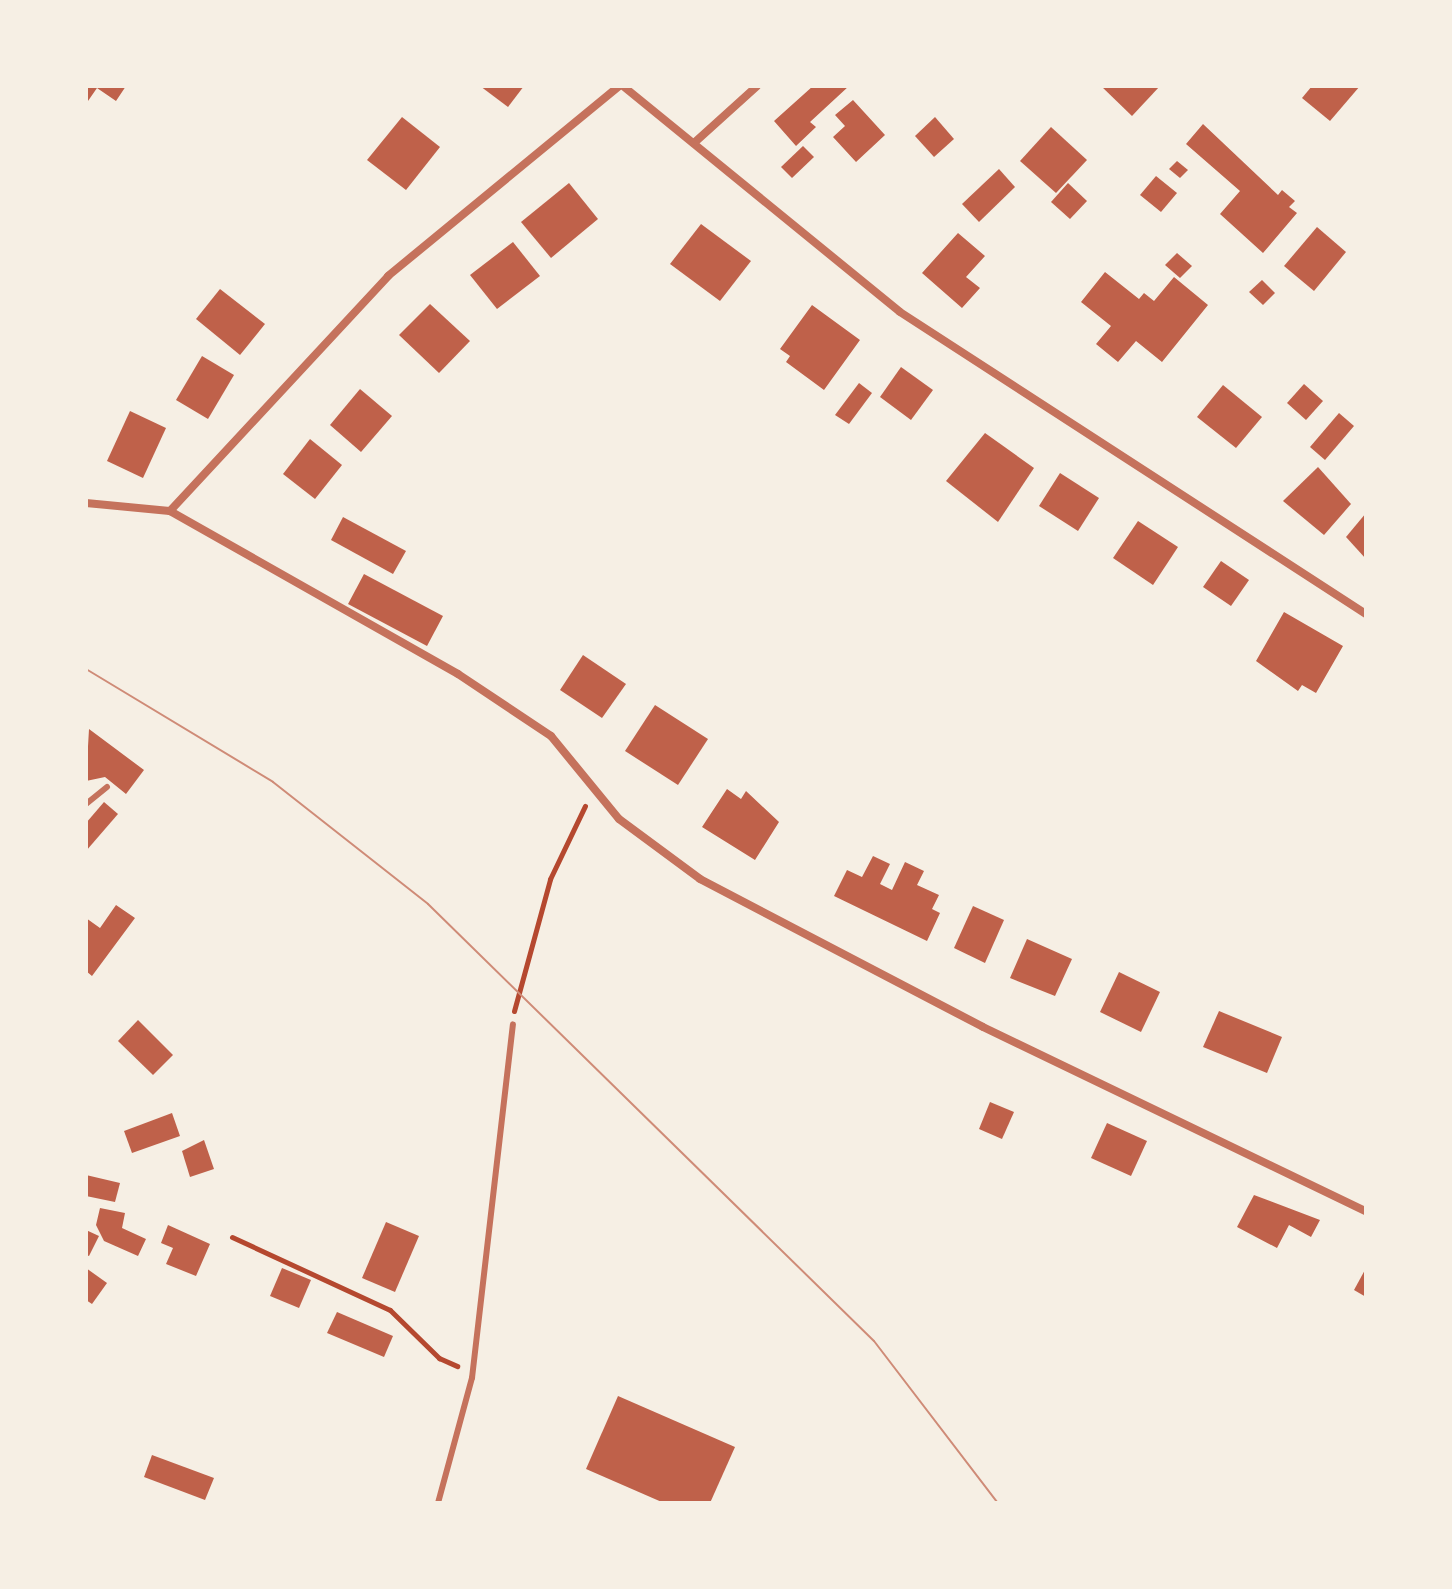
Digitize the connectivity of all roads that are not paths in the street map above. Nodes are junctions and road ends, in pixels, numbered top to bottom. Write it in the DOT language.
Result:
graph roads {
  1 [pos="621,86"];
  2 [pos="757,86"];
  3 [pos="694,143"];
  4 [pos="86,503"];
  5 [pos="170,511"];
  6 [pos="1366,614"];
  7 [pos="107,787"];
  8 [pos="86,804"];
  9 [pos="513,1024"];
  10 [pos="1366,1211"];
  11 [pos="438,1503"];
  1 -- 3 [label="street"];
  1 -- 5 [label="street"];
  2 -- 3 [label="street"];
  3 -- 6 [label="street"];
  4 -- 5 [label="street"];
  5 -- 10 [label="street"];
  7 -- 8 [label="lane"];
  9 -- 11 [label="lane"];
}
